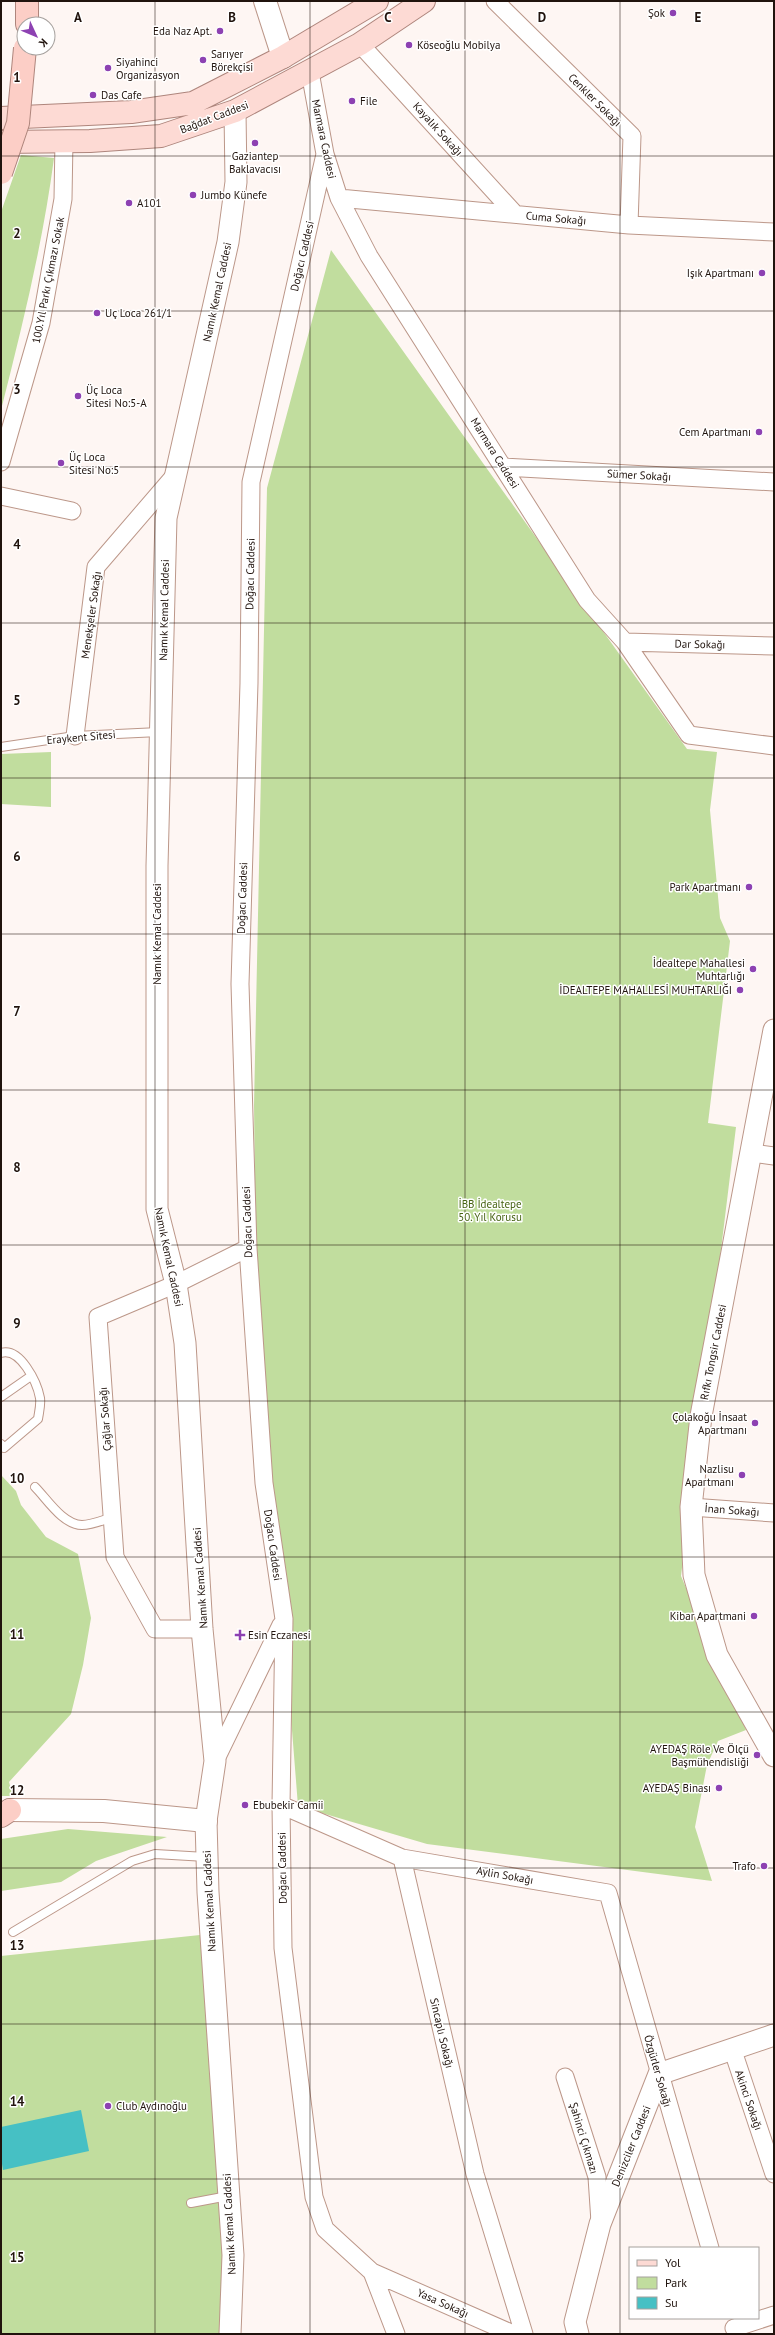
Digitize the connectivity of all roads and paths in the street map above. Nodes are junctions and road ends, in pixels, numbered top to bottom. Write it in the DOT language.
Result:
graph roads {
  1 [pos="27,1"];
  2 [pos="265,1"];
  3 [pos="377,1"];
  4 [pos="424,1"];
  5 [pos="495,1"];
  6 [pos="27,16"];
  7 [pos="360,44"];
  8 [pos="24,56"];
  9 [pos="283,57"];
  10 [pos="310,72"];
  11 [pos="235,111"];
  12 [pos="1,118"];
  13 [pos="64,140"];
  14 [pos="1,142"];
  15 [pos="325,154"];
  16 [pos="1,173"];
  17 [pos="338,198"];
  18 [pos="515,214"];
  19 [pos="629,225"];
  20 [pos="774,232"];
  21 [pos="1,462"];
  22 [pos="504,467"];
  23 [pos="176,474"];
  24 [pos="774,482"];
  25 [pos="1,496"];
  26 [pos="72,511"];
  27 [pos="625,642"];
  28 [pos="774,646"];
  29 [pos="162,732"];
  30 [pos="75,736"];
  31 [pos="774,746"];
  32 [pos="1,747"];
  33 [pos="774,1030"];
  34 [pos="752,1153"];
  35 [pos="774,1156"];
  36 [pos="248,1248"];
  37 [pos="176,1284"];
  38 [pos="1,1353"];
  39 [pos="31,1376"];
  40 [pos="1,1397"];
  41 [pos="2,1446"];
  42 [pos="35,1487"];
  43 [pos="691,1507"];
  44 [pos="774,1513"];
  45 [pos="112,1518"];
  46 [pos="284,1620"];
  47 [pos="202,1629"];
  48 [pos="774,1756"];
  49 [pos="215,1761"];
  50 [pos="281,1805"];
  51 [pos="3,1810"];
  52 [pos="206,1821"];
  53 [pos="207,1857"];
  54 [pos="402,1858"];
  55 [pos="608,1893"];
  56 [pos="13,1932"];
  57 [pos="774,2035"];
  58 [pos="732,2048"];
  59 [pos="659,2074"];
  60 [pos="565,2078"];
  61 [pos="774,2174"];
  62 [pos="229,2196"];
  63 [pos="191,2203"];
  64 [pos="600,2224"];
  65 [pos="710,2247"];
  66 [pos="372,2272"];
  67 [pos="774,2315"];
  68 [pos="733,2327"];
  69 [pos="230,2334"];
  70 [pos="396,2334"];
  71 [pos="513,2334"];
  72 [pos="524,2334"];
  73 [pos="578,2334"];
  1 -- 6 [label="highway"];
  2 -- 9 [label="main road"];
  3 -- 9 [label="main road, Bağdat Caddesi"];
  4 -- 7 [label="main road, Bağdat Caddesi"];
  5 -- 19 [label="street, Cenkler Sokağı"];
  7 -- 10 [label="main road, Bağdat Caddesi"];
  7 -- 18 [label="street, Kayalık Sokağı"];
  8 -- 16 [label="highway, bridge"];
  9 -- 12 [label="main road, Bağdat Caddesi"];
  10 -- 11 [label="main road, Bağdat Caddesi"];
  10 -- 15 [label="street, Marmara Caddesi"];
  11 -- 13 [label="main road, Bağdat Caddesi"];
  11 -- 23 [label="street, Namık Kemal Caddesi"];
  13 -- 14 [label="main road, Bağdat Caddesi"];
  13 -- 21 [label="street, 100.Yıl Parkı Çıkmazı Sokak"];
  15 -- 17 [label="street, Marmara Caddesi"];
  15 -- 36 [label="street, Doğacı Caddesi"];
  17 -- 18 [label="street, Cuma Sokağı"];
  17 -- 22 [label="street, Marmara Caddesi"];
  18 -- 19 [label="street, Cuma Sokağı"];
  19 -- 20 [label="street, Cuma Sokağı"];
  22 -- 24 [label="street, Sümer Sokağı"];
  22 -- 27 [label="street, Marmara Caddesi"];
  23 -- 29 [label="street, Namık Kemal Caddesi"];
  23 -- 30 [label="street, Menekşeler Sokağı"];
  25 -- 26 [label="street"];
  27 -- 28 [label="street, Dar Sokağı"];
  27 -- 31 [label="street, Marmara Caddesi"];
  29 -- 30 [label="lane, Eraykent Sitesi"];
  29 -- 37 [label="street, Namık Kemal Caddesi"];
  30 -- 32 [label="lane, Eraykent Sitesi"];
  33 -- 34 [label="street, Rıfkı Tongsir Caddesi"];
  34 -- 35 [label="street"];
  34 -- 43 [label="street, Rıfkı Tongsir Caddesi"];
  36 -- 37 [label="street, Çağlar Sokağı"];
  36 -- 46 [label="street, Doğacı Caddesi"];
  37 -- 45 [label="street, Çağlar Sokağı"];
  37 -- 47 [label="street, Namık Kemal Caddesi"];
  38 -- 39 [label="lane"];
  39 -- 40 [label="lane"];
  39 -- 41 [label="lane"];
  42 -- 45 [label="lane"];
  43 -- 44 [label="street, İnan Sokağı"];
  43 -- 48 [label="street, Rıfkı Tongsir Caddesi"];
  45 -- 47 [label="street, Çağlar Sokağı"];
  46 -- 49 [label="street"];
  46 -- 50 [label="street, Doğacı Caddesi"];
  47 -- 49 [label="street, Namık Kemal Caddesi"];
  49 -- 52 [label="street, Namık Kemal Caddesi"];
  50 -- 54 [label="street"];
  50 -- 66 [label="street, Doğacı Caddesi"];
  51 -- 52 [label="main road"];
  52 -- 53 [label="street, Namık Kemal Caddesi"];
  53 -- 56 [label="lane"];
  53 -- 62 [label="street, Namık Kemal Caddesi"];
  54 -- 55 [label="street, Aylin Sokağı"];
  54 -- 72 [label="street, Sincaplı Sokağı"];
  55 -- 59 [label="street, Özgürler Sokağı"];
  57 -- 58 [label="street"];
  58 -- 59 [label="street"];
  58 -- 61 [label="street, Akinci Sokağı"];
  59 -- 64 [label="street, Denizciler Caddesi"];
  59 -- 65 [label="street, Özgürler Sokağı"];
  60 -- 64 [label="street, Şahinci Çıkmazı"];
  62 -- 63 [label="lane"];
  62 -- 69 [label="street, Namık Kemal Caddesi"];
  64 -- 73 [label="street, Denizciler Caddesi"];
  66 -- 70 [label="street"];
  66 -- 71 [label="street, Yasa Sokağı"];
  67 -- 68 [label="street"];
}
